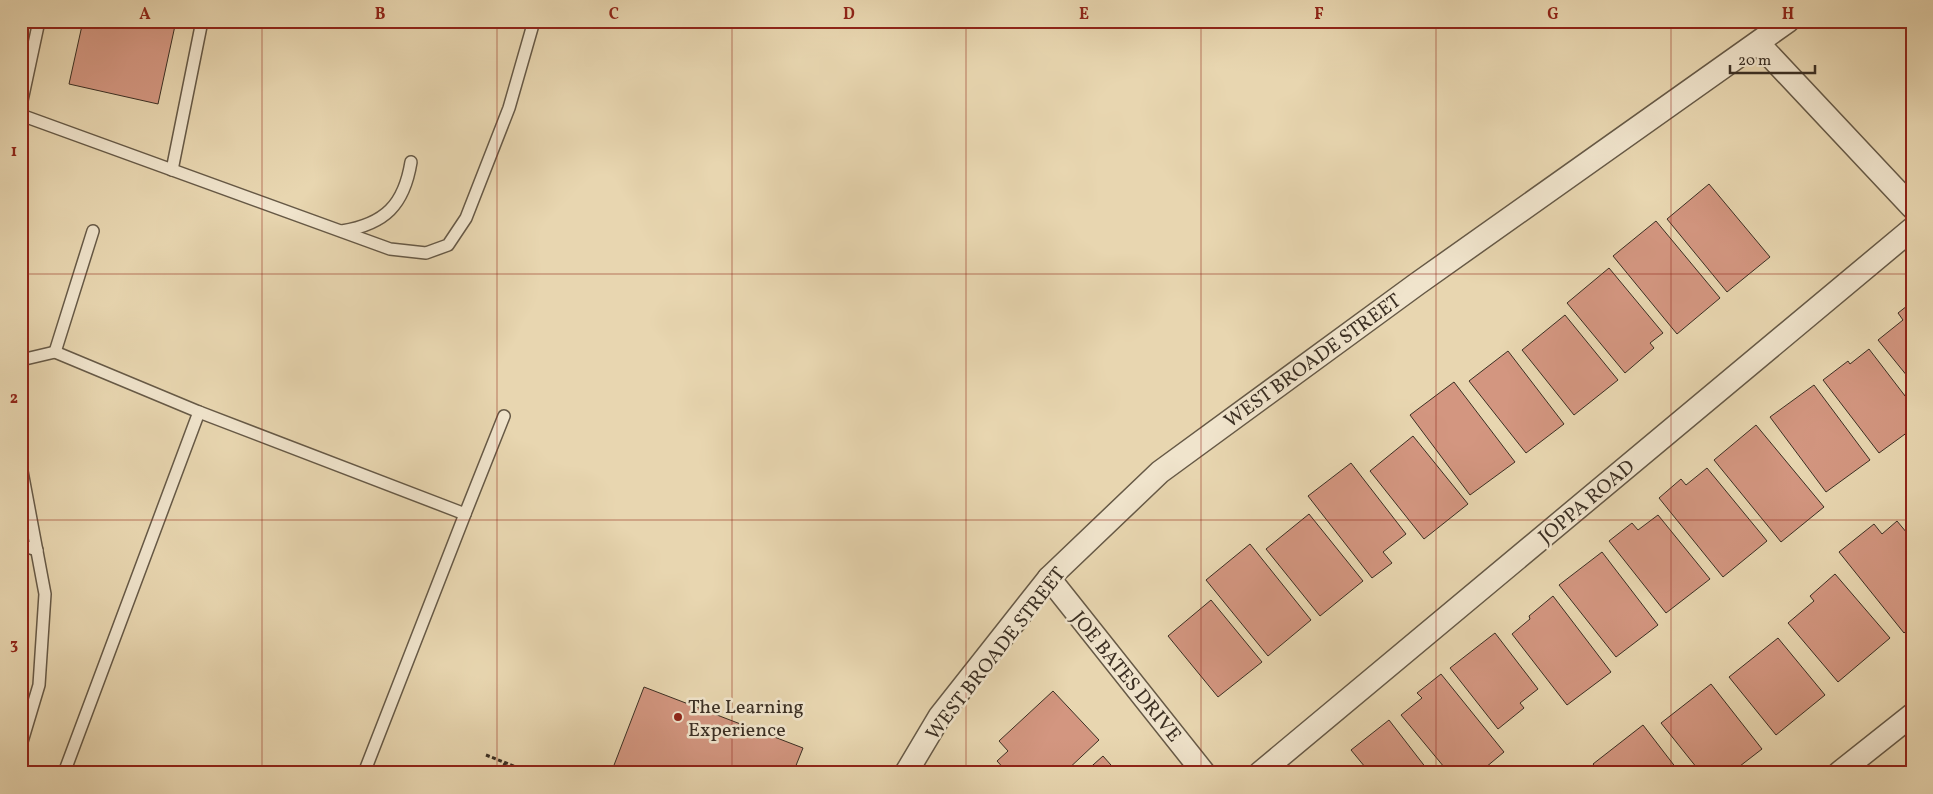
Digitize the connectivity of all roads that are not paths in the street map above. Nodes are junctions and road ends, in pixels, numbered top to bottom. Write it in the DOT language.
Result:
graph roads {
  1 [pos="39,21"];
  2 [pos="202,21"];
  3 [pos="534,21"];
  4 [pos="1788,21"];
  5 [pos="1758,43"];
  6 [pos="21,105"];
  7 [pos="21,115"];
  8 [pos="411,162"];
  9 [pos="172,170"];
  10 [pos="1912,207"];
  11 [pos="1912,229"];
  12 [pos="93,231"];
  13 [pos="340,231"];
  14 [pos="55,352"];
  15 [pos="21,360"];
  16 [pos="199,412"];
  17 [pos="504,416"];
  18 [pos="21,466"];
  19 [pos="465,514"];
  20 [pos="21,545"];
  21 [pos="37,550"];
  22 [pos="1049,578"];
  23 [pos="1912,714"];
  24 [pos="21,744"];
  25 [pos="64,773"];
  26 [pos="364,773"];
  27 [pos="906,773"];
  28 [pos="1204,773"];
  29 [pos="1260,773"];
  30 [pos="1839,773"];
  1 -- 6 [label="lane"];
  2 -- 9 [label="lane"];
  3 -- 13 [label="lane"];
  4 -- 5 [label="street, WEST BROADE STREET"];
  5 -- 10 [label="street"];
  5 -- 22 [label="street, WEST BROADE STREET"];
  7 -- 9 [label="lane"];
  8 -- 13 [label="lane"];
  9 -- 13 [label="lane"];
  11 -- 29 [label="street, JOPPA ROAD"];
  12 -- 14 [label="lane"];
  14 -- 15 [label="lane"];
  14 -- 16 [label="lane"];
  16 -- 19 [label="lane"];
  16 -- 25 [label="lane"];
  17 -- 19 [label="lane"];
  18 -- 21 [label="lane"];
  19 -- 26 [label="lane"];
  20 -- 21 [label="lane"];
  21 -- 24 [label="lane"];
  22 -- 27 [label="street, WEST BROADE STREET"];
  22 -- 28 [label="street, JOE BATES DRIVE"];
  23 -- 30 [label="street"];
}
